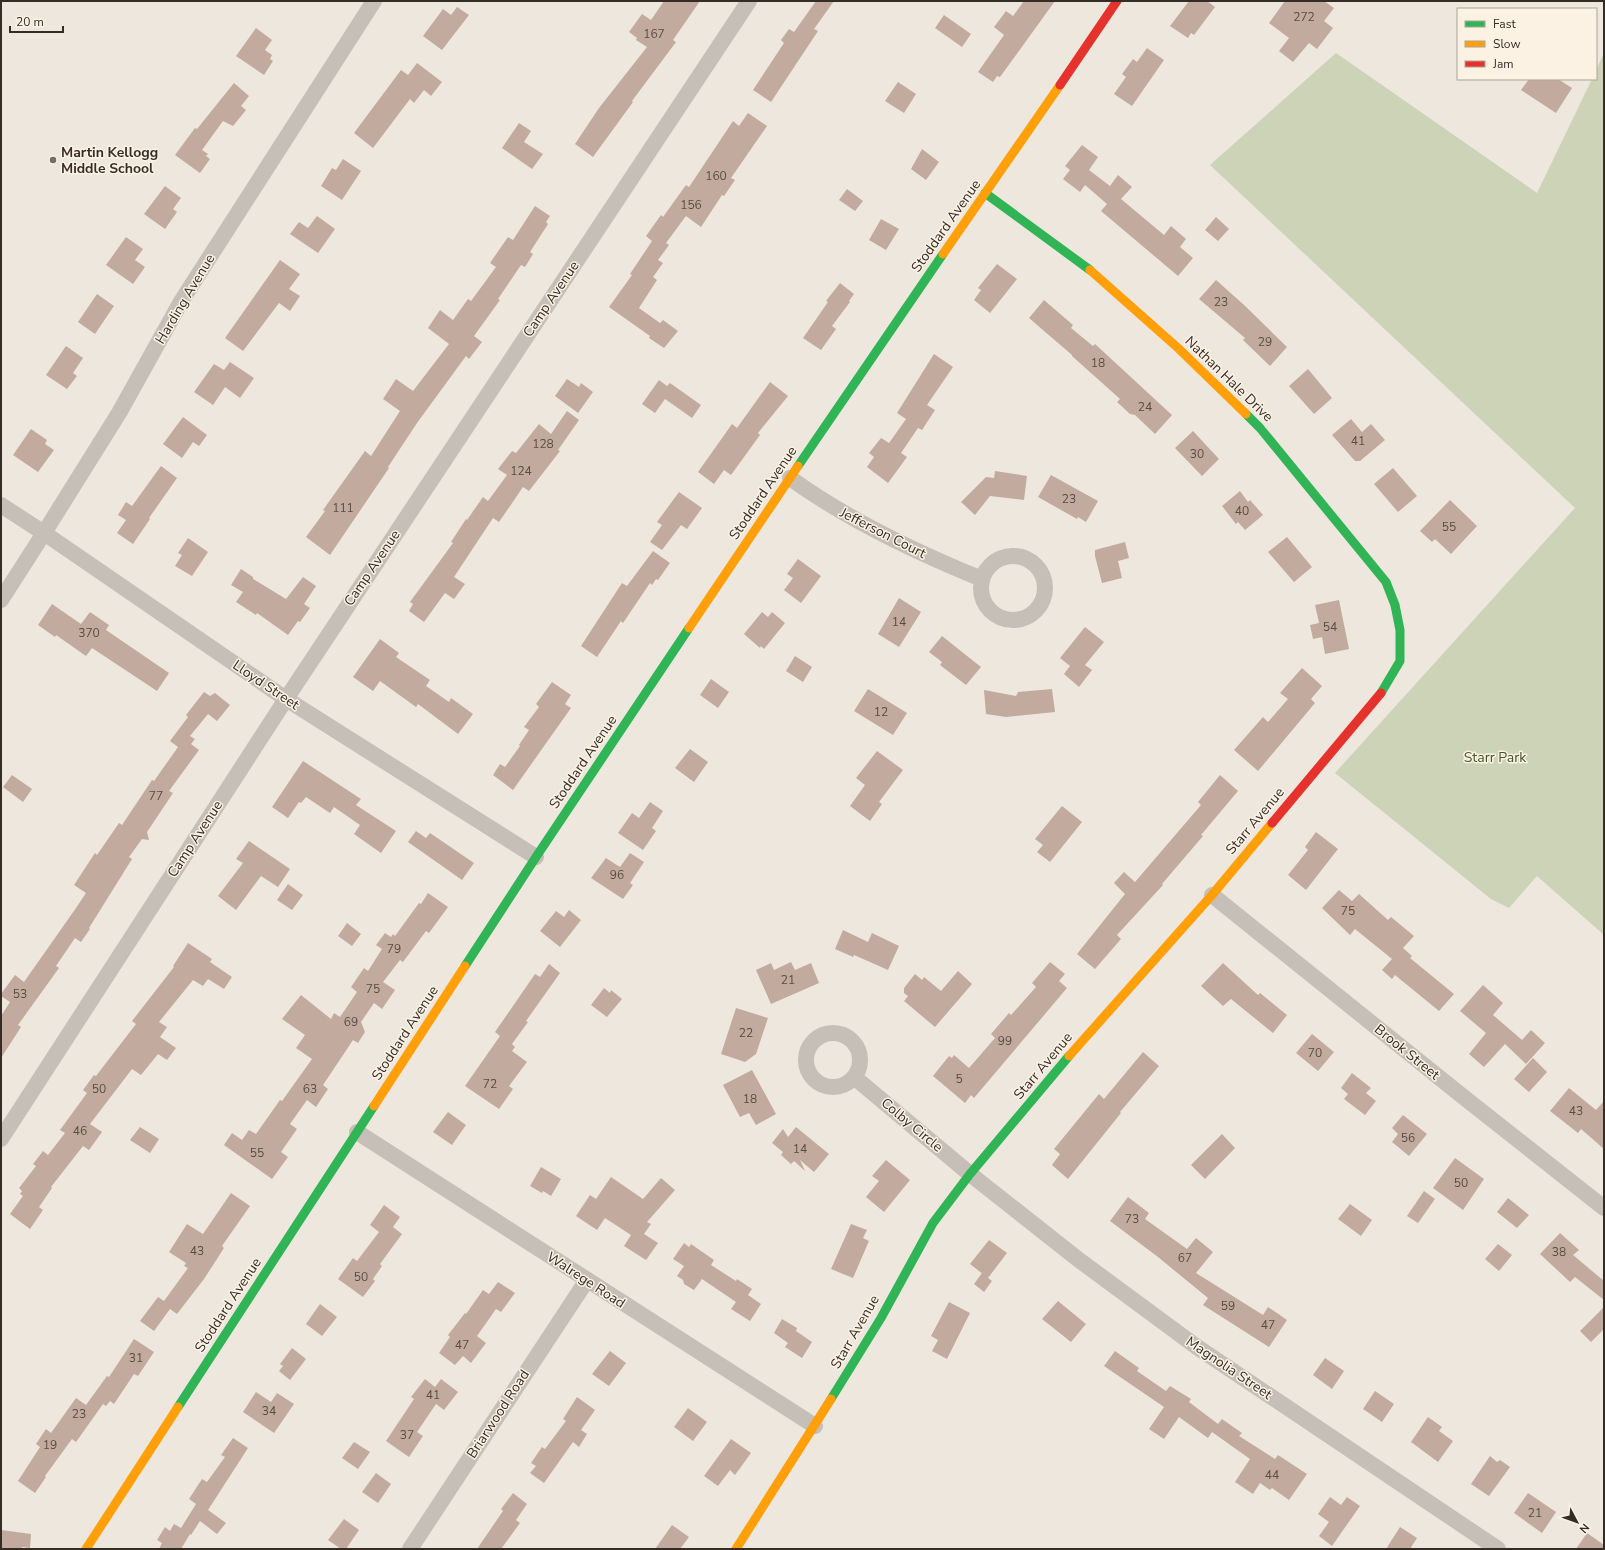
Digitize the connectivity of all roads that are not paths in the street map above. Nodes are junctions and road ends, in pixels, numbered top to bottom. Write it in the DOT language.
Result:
graph roads {
  1 [pos="374,1"];
  2 [pos="749,1"];
  3 [pos="1117,1"];
  4 [pos="985,193"];
  5 [pos="790,478"];
  6 [pos="1,505"];
  7 [pos="44,533"];
  8 [pos="982,579"];
  9 [pos="1,600"];
  10 [pos="1400,630"];
  11 [pos="286,699"];
  12 [pos="536,857"];
  13 [pos="1212,895"];
  14 [pos="854,1077"];
  15 [pos="357,1132"];
  16 [pos="1,1139"];
  17 [pos="970,1174"];
  18 [pos="1604,1208"];
  19 [pos="587,1280"];
  20 [pos="816,1426"];
  21 [pos="86,1549"];
  22 [pos="410,1549"];
  23 [pos="736,1549"];
  24 [pos="1498,1549"];
  1 -- 7 [label="street, Harding Avenue"];
  2 -- 11 [label="street, Camp Avenue"];
  3 -- 4 [label="street, Stoddard Avenue"];
  4 -- 5 [label="street, Stoddard Avenue"];
  4 -- 10 [label="street, Nathan Hale Drive"];
  5 -- 8 [label="street, Jefferson Court"];
  5 -- 12 [label="street, Stoddard Avenue"];
  6 -- 7 [label="street, Lloyd Street"];
  7 -- 9 [label="street, Harding Avenue"];
  7 -- 11 [label="street, Lloyd Street"];
  10 -- 13 [label="street, Starr Avenue"];
  11 -- 12 [label="street, Lloyd Street"];
  11 -- 16 [label="street, Camp Avenue"];
  12 -- 15 [label="street, Stoddard Avenue"];
  13 -- 17 [label="street, Starr Avenue"];
  13 -- 18 [label="street, Brook Street"];
  14 -- 17 [label="street, Colby Circle"];
  15 -- 19 [label="street, Walrege Road"];
  15 -- 21 [label="street, Stoddard Avenue"];
  17 -- 20 [label="street, Starr Avenue"];
  17 -- 24 [label="street, Magnolia Street"];
  19 -- 20 [label="street, Walrege Road"];
  19 -- 22 [label="street, Briarwood Road"];
  20 -- 23 [label="street, Starr Avenue"];
}
